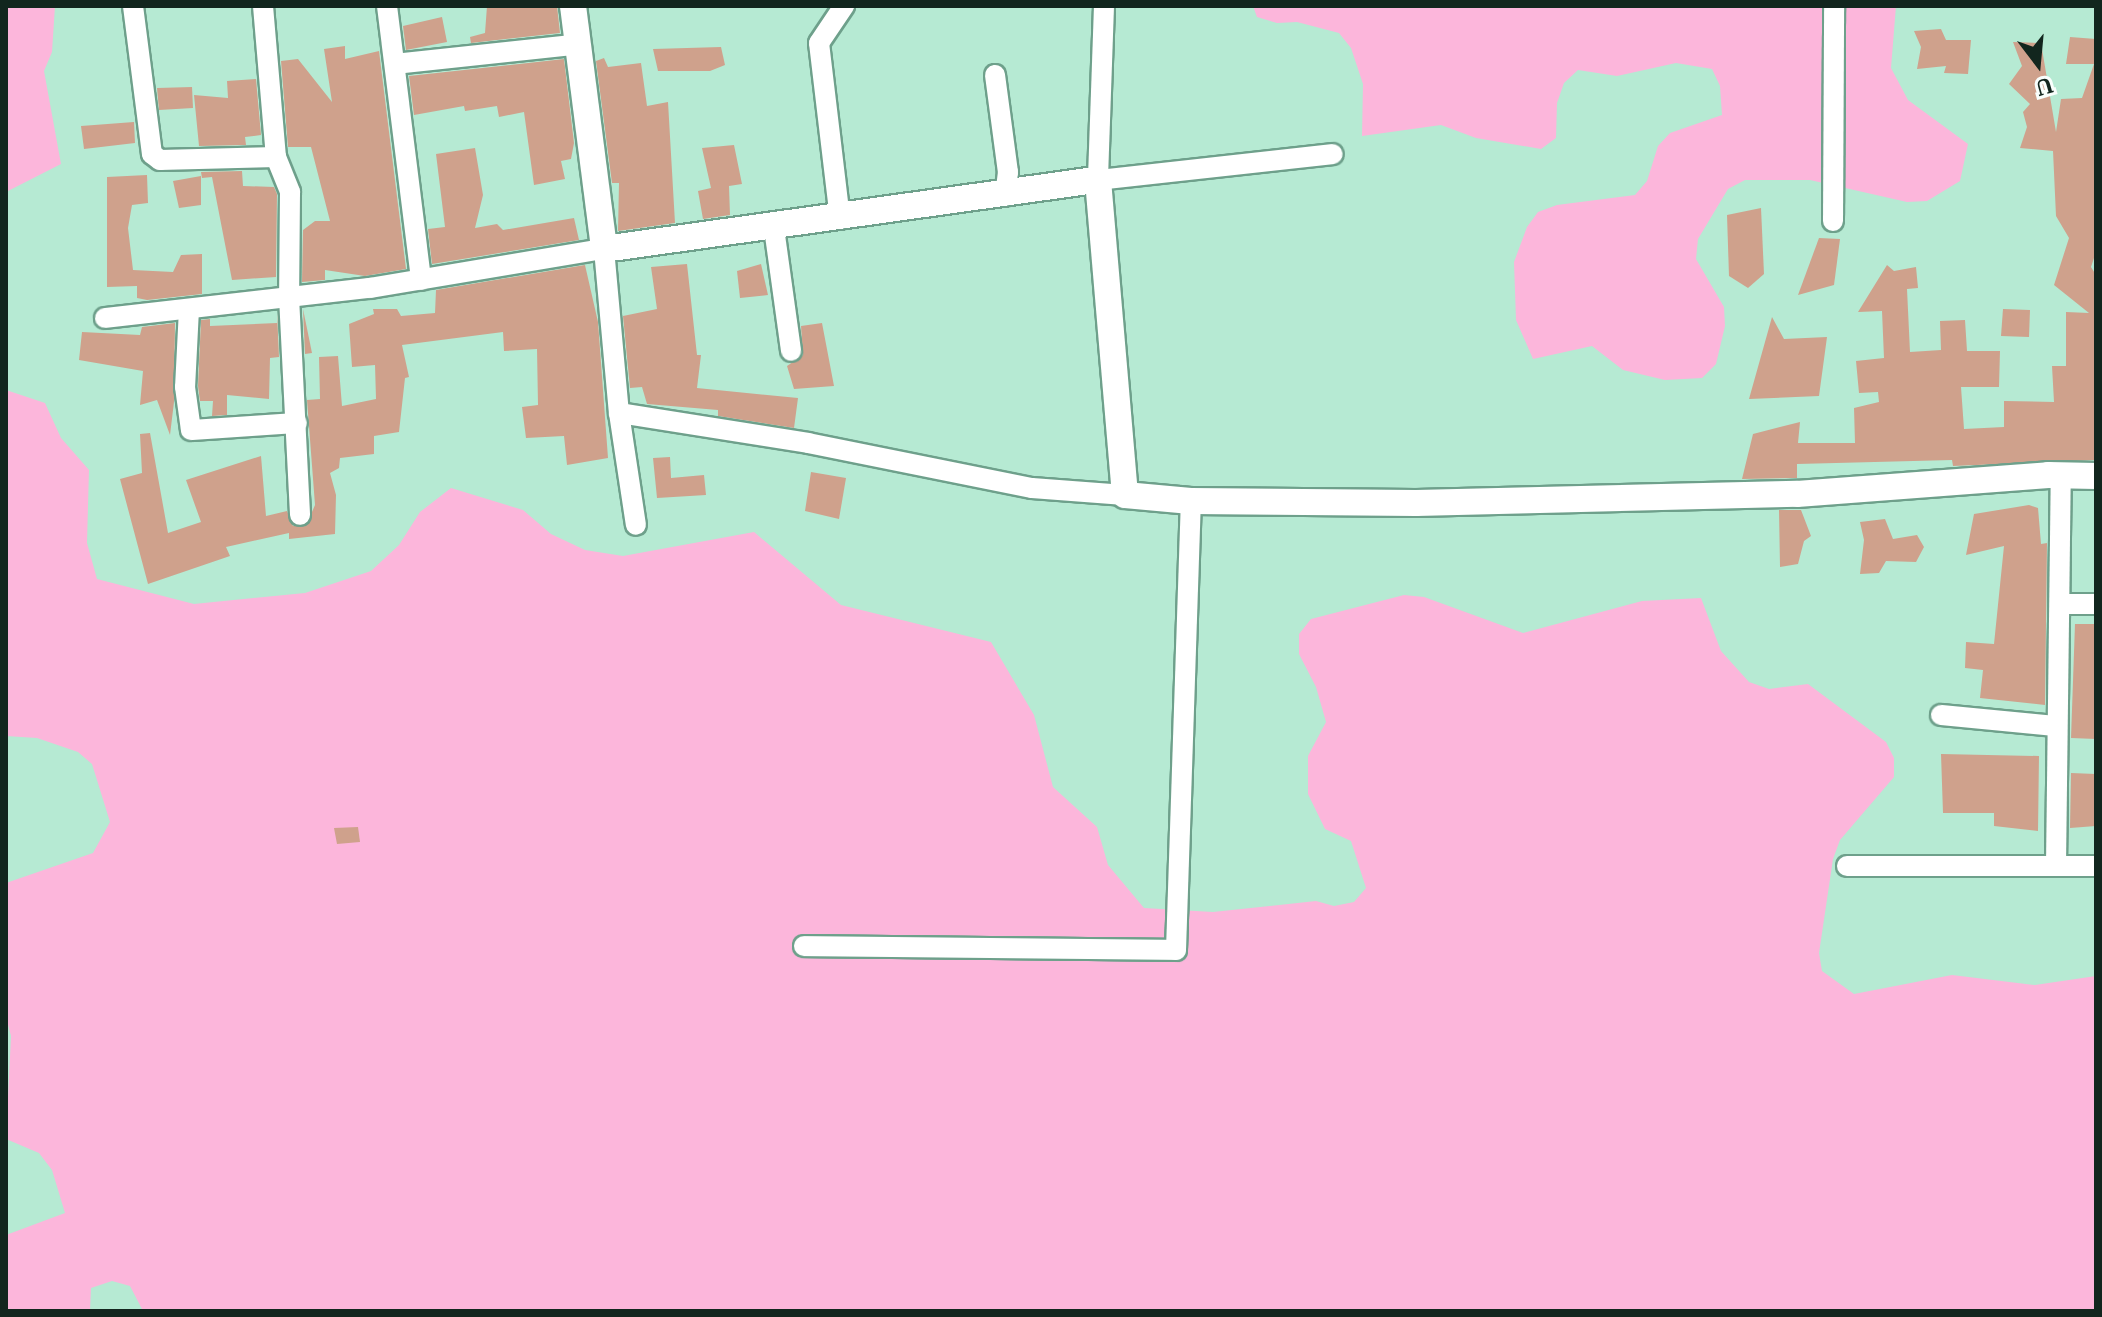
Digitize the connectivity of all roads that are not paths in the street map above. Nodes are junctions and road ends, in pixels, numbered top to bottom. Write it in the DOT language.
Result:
graph roads {
  1 [pos="133,6"];
  2 [pos="263,6"];
  3 [pos="387,6"];
  4 [pos="573,6"];
  5 [pos="844,6"];
  6 [pos="1104,6"];
  7 [pos="1834,6"];
  8 [pos="574,45"];
  9 [pos="395,64"];
  10 [pos="995,75"];
  11 [pos="1333,154"];
  12 [pos="276,157"];
  13 [pos="1098,180"];
  14 [pos="1005,196"];
  15 [pos="840,219"];
  16 [pos="1833,221"];
  17 [pos="774,228"];
  18 [pos="604,249"];
  19 [pos="421,280"];
  20 [pos="289,297"];
  21 [pos="189,309"];
  22 [pos="105,318"];
  23 [pos="791,351"];
  24 [pos="619,413"];
  25 [pos="297,423"];
  26 [pos="2061,476"];
  27 [pos="2096,476"];
  28 [pos="1125,495"];
  29 [pos="1191,501"];
  30 [pos="300,515"];
  31 [pos="636,525"];
  32 [pos="2060,604"];
  33 [pos="2096,604"];
  34 [pos="1941,715"];
  35 [pos="2055,726"];
  36 [pos="1847,866"];
  37 [pos="2056,866"];
  38 [pos="2096,866"];
  39 [pos="804,946"];
  1 -- 12 [label="street"];
  2 -- 12 [label="street"];
  3 -- 9 [label="street"];
  4 -- 8 [label="street"];
  5 -- 15 [label="street"];
  6 -- 13 [label="street"];
  7 -- 16 [label="street"];
  8 -- 9 [label="street"];
  8 -- 18 [label="street"];
  9 -- 19 [label="street"];
  10 -- 14 [label="street"];
  11 -- 13 [label="street"];
  12 -- 20 [label="street"];
  13 -- 14 [label="street"];
  13 -- 28 [label="street"];
  14 -- 15 [label="street"];
  15 -- 17 [label="street"];
  17 -- 18 [label="street"];
  17 -- 23 [label="street"];
  18 -- 19 [label="street"];
  18 -- 24 [label="street"];
  19 -- 20 [label="street"];
  20 -- 21 [label="street"];
  20 -- 25 [label="street"];
  21 -- 22 [label="street"];
  21 -- 25 [label="street"];
  24 -- 28 [label="street"];
  24 -- 31 [label="street"];
  25 -- 30 [label="street"];
  26 -- 27 [label="street"];
  26 -- 29 [label="street"];
  26 -- 32 [label="street"];
  28 -- 29 [label="street"];
  29 -- 39 [label="street"];
  32 -- 33 [label="street"];
  32 -- 35 [label="street"];
  34 -- 35 [label="street"];
  35 -- 37 [label="street"];
  36 -- 37 [label="street"];
  37 -- 38 [label="street"];
}
